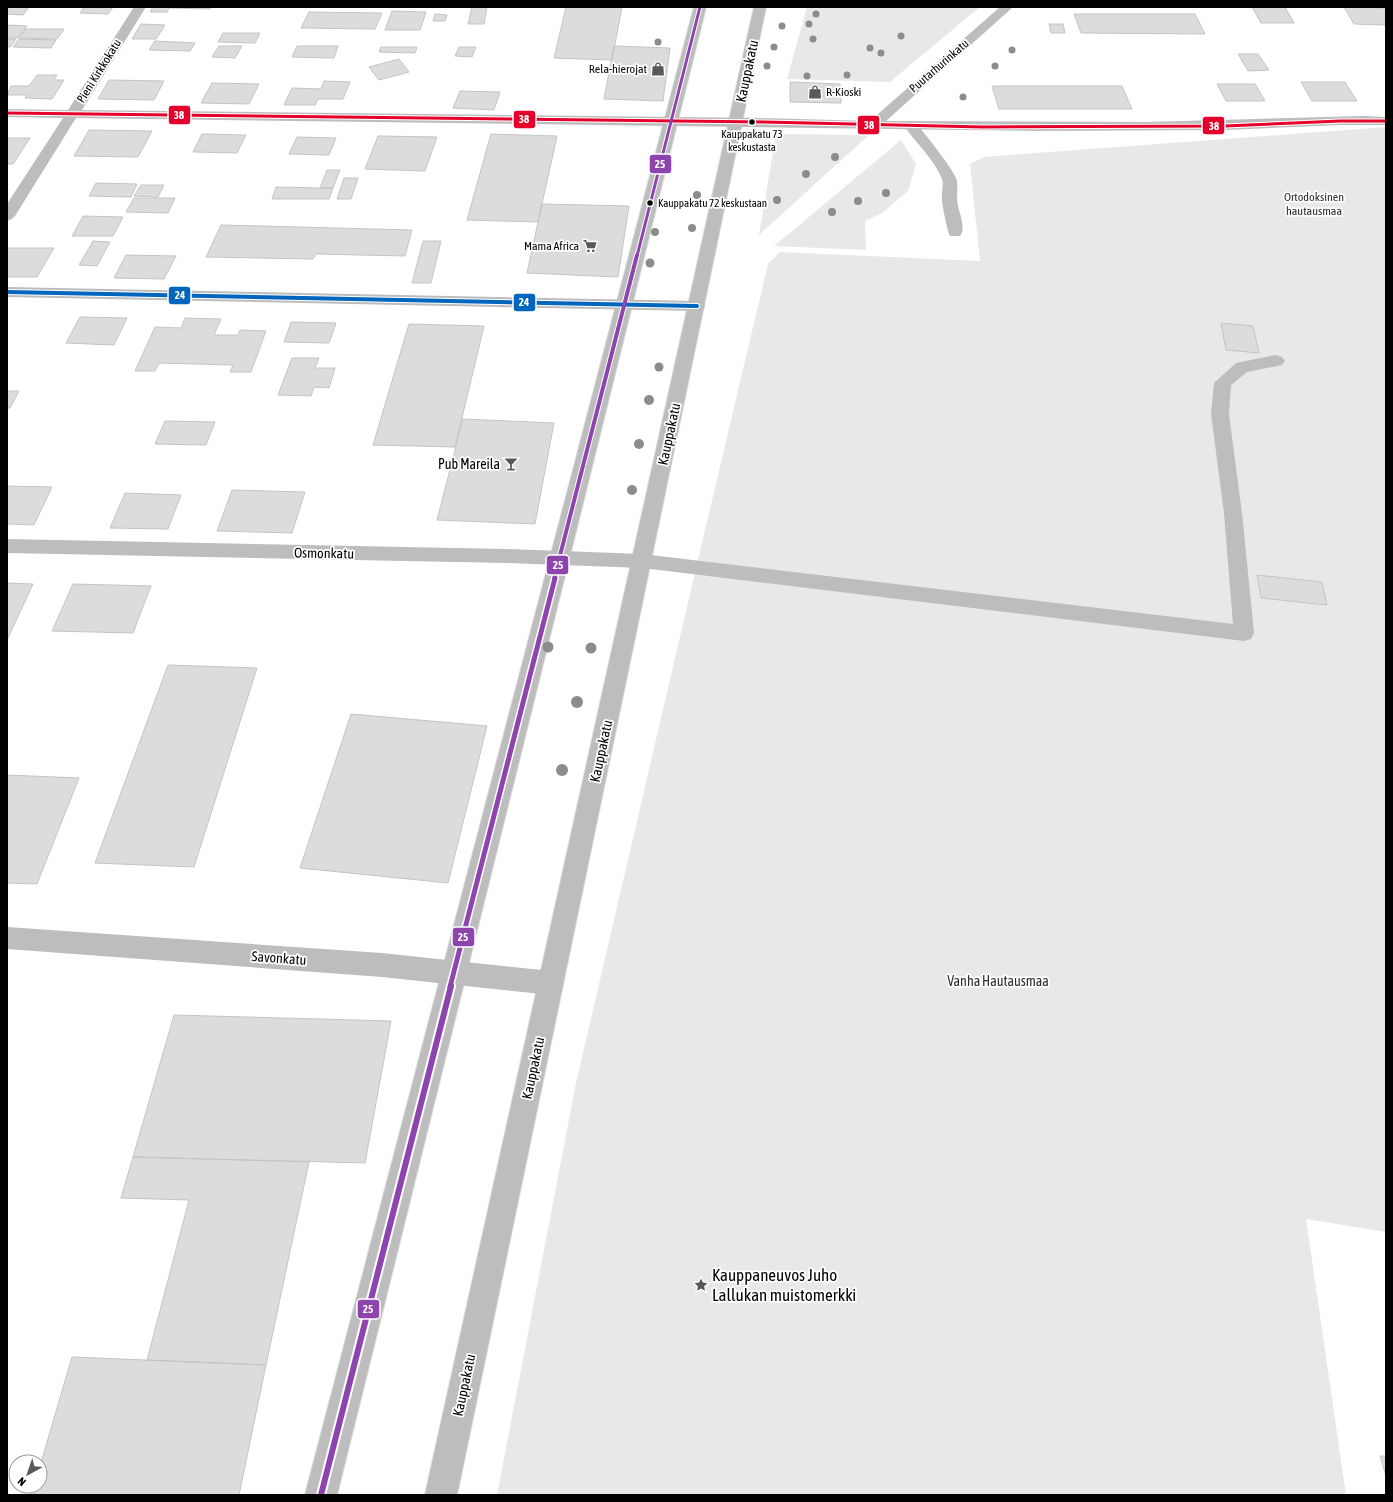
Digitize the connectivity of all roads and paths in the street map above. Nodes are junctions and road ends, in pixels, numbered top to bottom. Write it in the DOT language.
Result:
graph roads {
  1 [pos="140,7"];
  2 [pos="700,7"];
  3 [pos="760,7"];
  4 [pos="1007,7"];
  5 [pos="7,114"];
  6 [pos="72,114"];
  7 [pos="1386,121"];
  8 [pos="670,122"];
  9 [pos="736,122"];
  10 [pos="872,126"];
  11 [pos="911,126"];
  12 [pos="7,216"];
  13 [pos="955,233"];
  14 [pos="7,292"];
  15 [pos="624,305"];
  16 [pos="697,306"];
  17 [pos="1276,361"];
  18 [pos="7,546"];
  19 [pos="560,557"];
  20 [pos="642,561"];
  21 [pos="7,938"];
  22 [pos="454,972"];
  23 [pos="551,983"];
  24 [pos="321,1495"];
  25 [pos="440,1495"];
  1 -- 6 [label="street, Pieni Kirkkokatu"];
  2 -- 8 [label="street"];
  3 -- 9 [label="street, Kauppakatu"];
  4 -- 10 [label="street, Puutarhurinkatu"];
  5 -- 6 [label="street"];
  6 -- 8 [label="street"];
  6 -- 12 [label="street, Pieni Kirkkokatu"];
  7 -- 11 [label="street"];
  8 -- 9 [label="street"];
  8 -- 15 [label="street"];
  9 -- 10 [label="street"];
  9 -- 16 [label="street, Kauppakatu"];
  10 -- 11 [label="street"];
  11 -- 13 [label="street"];
  14 -- 15 [label="street"];
  15 -- 16 [label="street"];
  15 -- 19 [label="street"];
  16 -- 20 [label="street, Kauppakatu"];
  17 -- 20 [label="street, Osmonkatu"];
  18 -- 19 [label="street, Osmonkatu"];
  19 -- 20 [label="street, Osmonkatu"];
  19 -- 22 [label="street"];
  20 -- 23 [label="street, Kauppakatu"];
  21 -- 22 [label="street, Savonkatu"];
  22 -- 23 [label="street, Savonkatu"];
  22 -- 24 [label="street"];
  23 -- 25 [label="street, Kauppakatu"];
}
